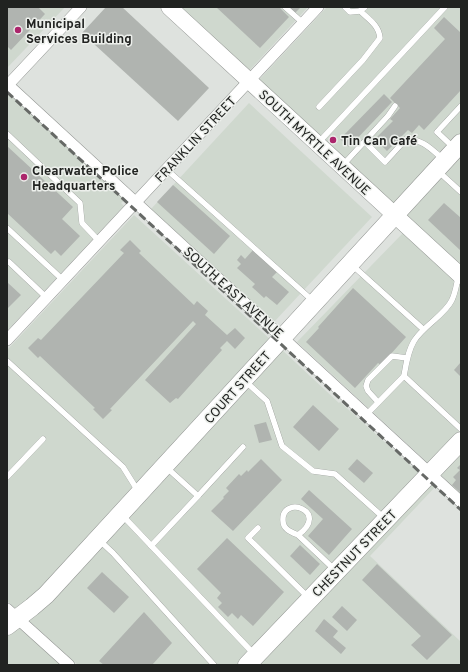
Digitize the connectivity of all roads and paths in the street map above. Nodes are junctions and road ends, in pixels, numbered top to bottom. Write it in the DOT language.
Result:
graph roads {
  1 [pos="81,7"];
  2 [pos="169,7"];
  3 [pos="285,7"];
  4 [pos="318,7"];
  5 [pos="345,7"];
  6 [pos="442,8"];
  7 [pos="362,9"];
  8 [pos="303,23"];
  9 [pos="249,81"];
  10 [pos="7,85"];
  11 [pos="395,106"];
  12 [pos="461,106"];
  13 [pos="319,107"];
  14 [pos="7,134"];
  15 [pos="365,142"];
  16 [pos="317,144"];
  17 [pos="452,155"];
  18 [pos="342,166"];
  19 [pos="166,169"];
  20 [pos="461,192"];
  21 [pos="136,202"];
  22 [pos="395,216"];
  23 [pos="7,228"];
  24 [pos="99,241"];
  25 [pos="9,262"];
  26 [pos="351,264"];
  27 [pos="460,275"];
  28 [pos="63,280"];
  29 [pos="47,298"];
  30 [pos="315,302"];
  31 [pos="422,329"];
  32 [pos="283,337"];
  33 [pos="7,340"];
  34 [pos="407,358"];
  35 [pos="7,361"];
  36 [pos="404,376"];
  37 [pos="244,380"];
  38 [pos="378,402"];
  39 [pos="367,414"];
  40 [pos="461,429"];
  41 [pos="43,439"];
  42 [pos="461,441"];
  43 [pos="243,447"];
  44 [pos="165,466"];
  45 [pos="430,473"];
  46 [pos="7,477"];
  47 [pos="139,494"];
  48 [pos="198,496"];
  49 [pos="461,502"];
  50 [pos="121,514"];
  51 [pos="386,520"];
  52 [pos="258,528"];
  53 [pos="298,535"];
  54 [pos="98,539"];
  55 [pos="151,546"];
  56 [pos="336,571"];
  57 [pos="310,598"];
  58 [pos="11,618"];
  59 [pos="252,660"];
  60 [pos="69,665"];
  61 [pos="214,665"];
  1 -- 10 [label="street"];
  2 -- 9 [label="main road, SOUTH MYRTLE AVENUE"];
  3 -- 8 [label="lane"];
  4 -- 8 [label="street, FRANKLIN STREET"];
  5 -- 7 [label="lane"];
  6 -- 16 [label="lane"];
  7 -- 13 [label="lane"];
  8 -- 9 [label="street, FRANKLIN STREET"];
  9 -- 16 [label="main road, SOUTH MYRTLE AVENUE"];
  9 -- 19 [label="street, FRANKLIN STREET"];
  10 -- 21 [label="street, SOUTH EAST AVENUE"];
  11 -- 15 [label="lane"];
  12 -- 17 [label="lane"];
  14 -- 24 [label="lane"];
  15 -- 17 [label="lane"];
  15 -- 18 [label="lane"];
  16 -- 18 [label="main road, SOUTH MYRTLE AVENUE"];
  17 -- 20 [label="lane"];
  17 -- 22 [label="main road, COURT STREET"];
  18 -- 22 [label="main road, SOUTH MYRTLE AVENUE"];
  19 -- 21 [label="street, FRANKLIN STREET"];
  19 -- 30 [label="lane"];
  21 -- 24 [label="street, FRANKLIN STREET"];
  21 -- 32 [label="street, SOUTH EAST AVENUE"];
  22 -- 26 [label="main road, COURT STREET"];
  22 -- 27 [label="main road, SOUTH MYRTLE AVENUE"];
  23 -- 28 [label="lane"];
  24 -- 28 [label="street, FRANKLIN STREET"];
  25 -- 29 [label="lane"];
  26 -- 30 [label="main road, COURT STREET"];
  26 -- 31 [label="lane"];
  27 -- 31 [label="lane"];
  28 -- 29 [label="street, FRANKLIN STREET"];
  29 -- 33 [label="street, FRANKLIN STREET"];
  30 -- 32 [label="main road, COURT STREET"];
  31 -- 34 [label="lane"];
  32 -- 37 [label="main road, COURT STREET"];
  32 -- 39 [label="street, SOUTH EAST AVENUE"];
  34 -- 36 [label="lane"];
  34 -- 38 [label="lane"];
  35 -- 47 [label="lane"];
  36 -- 38 [label="lane"];
  36 -- 40 [label="lane"];
  37 -- 44 [label="main road, COURT STREET"];
  37 -- 51 [label="lane"];
  38 -- 39 [label="lane"];
  39 -- 45 [label="street, SOUTH EAST AVENUE"];
  41 -- 46 [label="lane"];
  42 -- 45 [label="main road, CHESTNUT STREET"];
  43 -- 48 [label="lane"];
  44 -- 47 [label="main road, COURT STREET"];
  44 -- 48 [label="lane"];
  45 -- 49 [label="street, SOUTH EAST AVENUE"];
  45 -- 51 [label="main road, CHESTNUT STREET"];
  47 -- 50 [label="main road, COURT STREET"];
  48 -- 55 [label="lane"];
  50 -- 54 [label="main road, COURT STREET"];
  50 -- 55 [label="lane"];
  51 -- 56 [label="main road, CHESTNUT STREET"];
  52 -- 57 [label="lane"];
  53 -- 53 [label="lane"];
  53 -- 56 [label="lane"];
  54 -- 58 [label="main road, COURT STREET"];
  54 -- 61 [label="lane"];
  55 -- 59 [label="lane"];
  56 -- 57 [label="main road, CHESTNUT STREET"];
  57 -- 59 [label="main road, CHESTNUT STREET"];
  58 -- 60 [label="street"];
}
